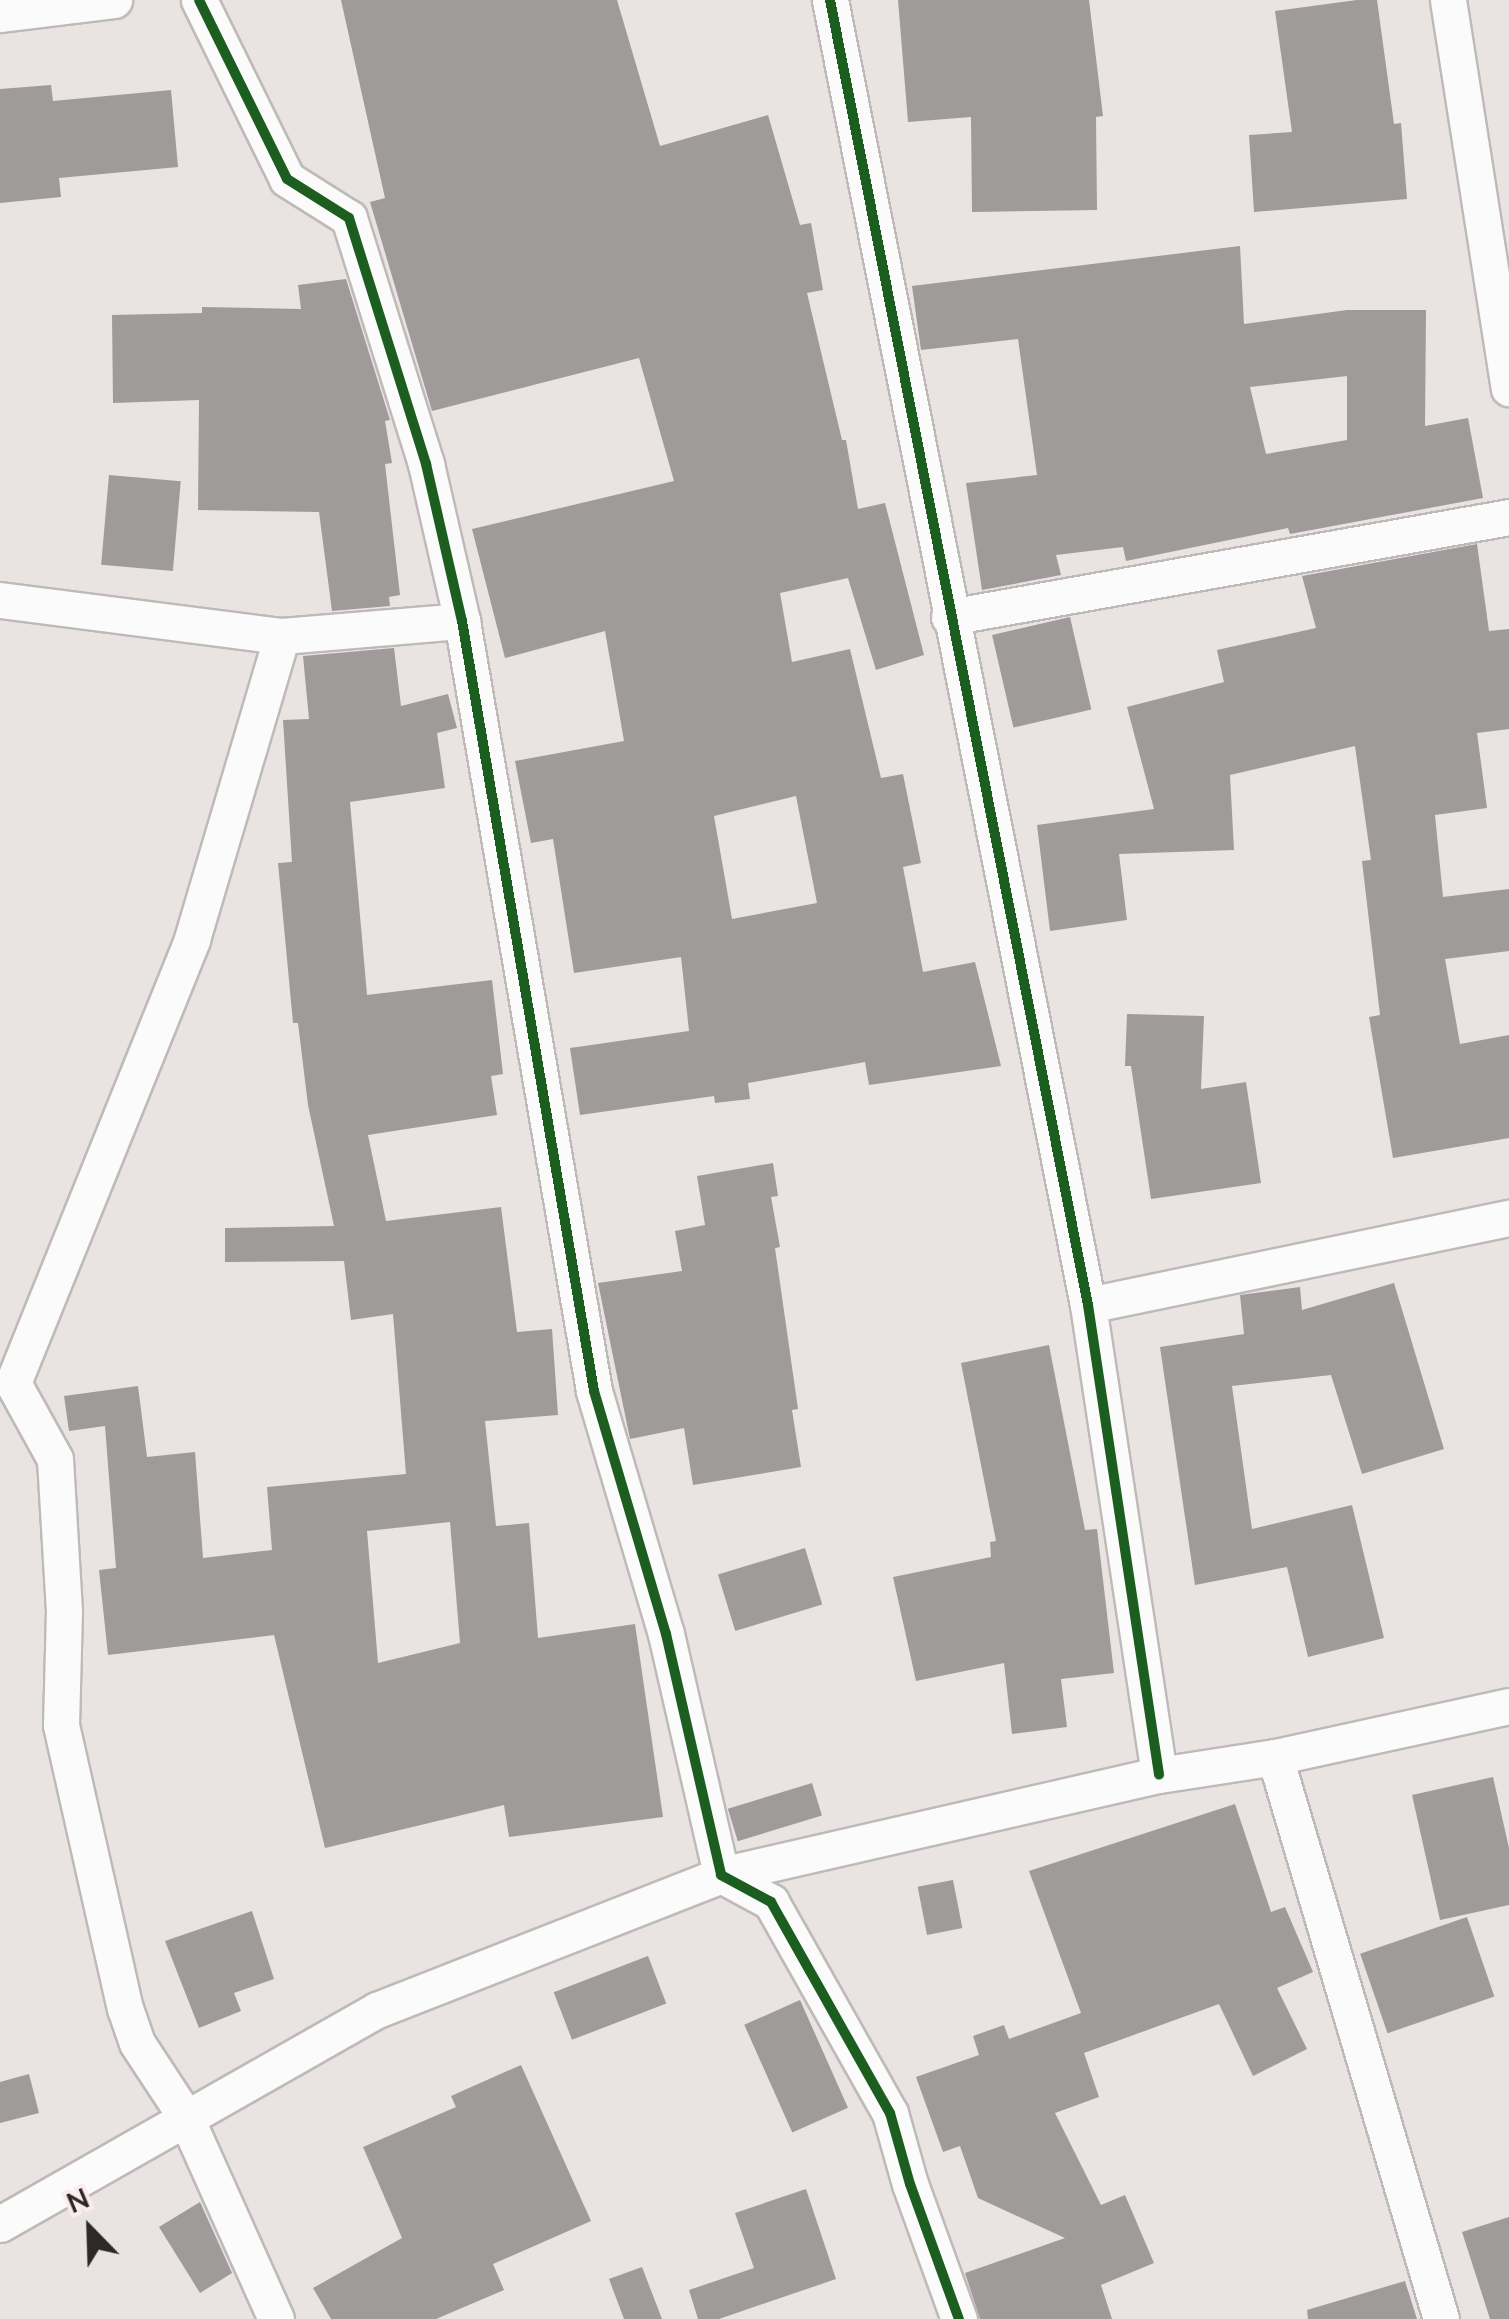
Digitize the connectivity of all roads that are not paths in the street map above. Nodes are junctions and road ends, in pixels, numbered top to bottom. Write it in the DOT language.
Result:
graph roads {
  1 [pos="114,0"];
  2 [pos="199,0"];
  3 [pos="830,0"];
  4 [pos="1448,0"];
  5 [pos="0,14"];
  6 [pos="1509,388"];
  7 [pos="1509,517"];
  8 [pos="0,600"];
  9 [pos="949,617"];
  10 [pos="462,621"];
  11 [pos="282,636"];
  12 [pos="1509,1218"];
  13 [pos="1088,1306"];
  14 [pos="1509,1706"];
  15 [pos="1275,1758"];
  16 [pos="1159,1774"];
  17 [pos="721,1875"];
  18 [pos="184,2116"];
  19 [pos="0,2224"];
  20 [pos="276,2319"];
  21 [pos="959,2319"];
  22 [pos="1440,2319"];
  1 -- 5 [label="street"];
  2 -- 10 [label="street"];
  3 -- 9 [label="street"];
  4 -- 6 [label="street"];
  7 -- 9 [label="street"];
  8 -- 11 [label="street"];
  9 -- 13 [label="street"];
  10 -- 11 [label="street"];
  10 -- 17 [label="street"];
  11 -- 18 [label="street"];
  12 -- 13 [label="street"];
  13 -- 16 [label="street"];
  14 -- 15 [label="street"];
  15 -- 16 [label="street"];
  15 -- 22 [label="street"];
  16 -- 17 [label="street"];
  17 -- 18 [label="street"];
  17 -- 21 [label="street"];
  18 -- 19 [label="street"];
  18 -- 20 [label="street"];
}
